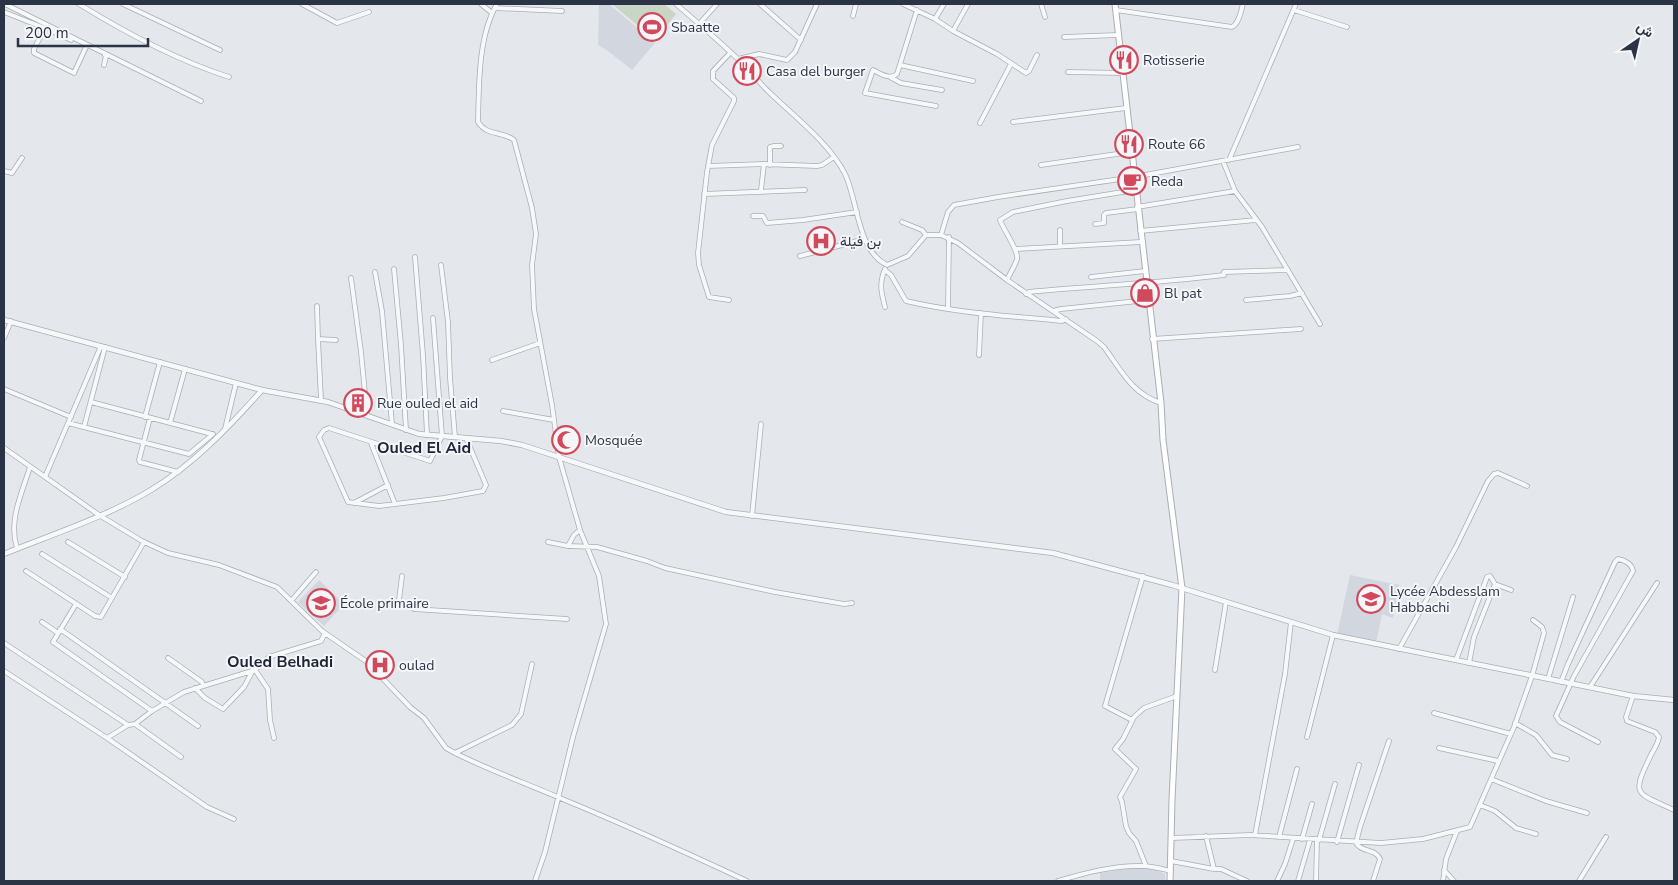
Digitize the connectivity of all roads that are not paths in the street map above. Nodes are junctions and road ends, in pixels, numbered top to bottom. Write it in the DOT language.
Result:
graph roads {
  1 [pos="5,4"];
  2 [pos="79,4"];
  3 [pos="124,4"];
  4 [pos="302,4"];
  5 [pos="481,4"];
  6 [pos="497,4"];
  7 [pos="514,4"];
  8 [pos="676,4"];
  9 [pos="717,4"];
  10 [pos="760,4"];
  11 [pos="817,4"];
  12 [pos="856,4"];
  13 [pos="903,4"];
  14 [pos="944,4"];
  15 [pos="968,4"];
  16 [pos="1041,4"];
  17 [pos="1243,4"];
  18 [pos="1296,4"];
  19 [pos="1115,7"];
  20 [pos="494,8"];
  21 [pos="511,9"];
  22 [pos="917,10"];
  23 [pos="1294,10"];
  24 [pos="562,11"];
  25 [pos="4,12"];
  26 [pos="369,12"];
  27 [pos="492,13"];
  28 [pos="853,16"];
  29 [pos="1045,17"];
  30 [pos="935,19"];
  31 [pos="42,21"];
  32 [pos="700,24"];
  33 [pos="44,27"];
  34 [pos="1347,27"];
  35 [pos="953,31"];
  36 [pos="1118,35"];
  37 [pos="1064,37"];
  38 [pos="801,40"];
  39 [pos="86,47"];
  40 [pos="220,50"];
  41 [pos="730,53"];
  42 [pos="1037,55"];
  43 [pos="738,59"];
  44 [pos="1011,64"];
  45 [pos="104,65"];
  46 [pos="900,65"];
  47 [pos="1068,72"];
  48 [pos="1122,73"];
  49 [pos="228,77"];
  50 [pos="890,77"];
  51 [pos="973,81"];
  52 [pos="942,90"];
  53 [pos="201,101"];
  54 [pos="936,106"];
  55 [pos="1126,108"];
  56 [pos="1013,122"];
  57 [pos="980,123"];
  58 [pos="781,146"];
  59 [pos="1298,147"];
  60 [pos="1131,152"];
  61 [pos="834,157"];
  62 [pos="22,158"];
  63 [pos="1229,160"];
  64 [pos="1223,162"];
  65 [pos="764,164"];
  66 [pos="770,164"];
  67 [pos="1041,165"];
  68 [pos="708,166"];
  69 [pos="4,171"];
  70 [pos="1134,177"];
  71 [pos="762,190"];
  72 [pos="805,190"];
  73 [pos="1136,190"];
  74 [pos="1234,191"];
  75 [pos="704,194"];
  76 [pos="1138,208"];
  77 [pos="857,212"];
  78 [pos="753,216"];
  79 [pos="1256,220"];
  80 [pos="902,222"];
  81 [pos="1095,224"];
  82 [pos="1060,230"];
  83 [pos="1140,231"];
  84 [pos="926,235"];
  85 [pos="941,235"];
  86 [pos="948,238"];
  87 [pos="865,239"];
  88 [pos="1141,242"];
  89 [pos="1060,246"];
  90 [pos="1016,248"];
  91 [pos="800,256"];
  92 [pos="415,257"];
  93 [pos="441,265"];
  94 [pos="888,265"];
  95 [pos="394,269"];
  96 [pos="885,270"];
  97 [pos="1288,270"];
  98 [pos="1144,271"];
  99 [pos="375,272"];
  100 [pos="1091,277"];
  101 [pos="350,278"];
  102 [pos="1006,280"];
  103 [pos="1146,284"];
  104 [pos="1302,293"];
  105 [pos="1026,294"];
  106 [pos="729,300"];
  107 [pos="1148,300"];
  108 [pos="1246,300"];
  109 [pos="316,306"];
  110 [pos="885,307"];
  111 [pos="948,308"];
  112 [pos="1053,311"];
  113 [pos="981,313"];
  114 [pos="433,318"];
  115 [pos="1066,319"];
  116 [pos="4,320"];
  117 [pos="11,321"];
  118 [pos="1320,324"];
  119 [pos="1301,330"];
  120 [pos="4,338"];
  121 [pos="1152,338"];
  122 [pos="318,339"];
  123 [pos="336,340"];
  124 [pos="540,343"];
  125 [pos="103,346"];
  126 [pos="979,355"];
  127 [pos="492,360"];
  128 [pos="160,362"];
  129 [pos="185,369"];
  130 [pos="236,383"];
  131 [pos="4,389"];
  132 [pos="262,390"];
  133 [pos="321,400"];
  134 [pos="91,402"];
  135 [pos="1160,403"];
  136 [pos="503,411"];
  137 [pos="367,414"];
  138 [pos="71,416"];
  139 [pos="148,417"];
  140 [pos="554,420"];
  141 [pos="68,423"];
  142 [pos="170,423"];
  143 [pos="392,424"];
  144 [pos="761,424"];
  145 [pos="84,427"];
  146 [pos="406,430"];
  147 [pos="224,431"];
  148 [pos="213,434"];
  149 [pos="427,435"];
  150 [pos="219,436"];
  151 [pos="442,436"];
  152 [pos="455,437"];
  153 [pos="466,438"];
  154 [pos="143,442"];
  155 [pos="370,443"];
  156 [pos="4,448"];
  157 [pos="559,457"];
  158 [pos="30,467"];
  159 [pos="178,472"];
  160 [pos="45,477"];
  161 [pos="388,486"];
  162 [pos="1527,486"];
  163 [pos="354,502"];
  164 [pos="396,504"];
  165 [pos="98,516"];
  166 [pos="752,516"];
  167 [pos="580,530"];
  168 [pos="68,542"];
  169 [pos="144,542"];
  170 [pos="548,542"];
  171 [pos="568,546"];
  172 [pos="587,547"];
  173 [pos="17,548"];
  174 [pos="4,554"];
  175 [pos="42,554"];
  176 [pos="26,571"];
  177 [pos="316,572"];
  178 [pos="402,576"];
  179 [pos="1142,576"];
  180 [pos="124,577"];
  181 [pos="1657,583"];
  182 [pos="1495,584"];
  183 [pos="1182,588"];
  184 [pos="1511,590"];
  185 [pos="1573,597"];
  186 [pos="112,598"];
  187 [pos="399,600"];
  188 [pos="291,601"];
  189 [pos="1226,602"];
  190 [pos="852,603"];
  191 [pos="76,604"];
  192 [pos="414,609"];
  193 [pos="567,619"];
  194 [pos="1533,620"];
  195 [pos="42,622"];
  196 [pos="1291,622"];
  197 [pos="59,631"];
  198 [pos="325,633"];
  199 [pos="1333,635"];
  200 [pos="4,643"];
  201 [pos="1399,649"];
  202 [pos="168,658"];
  203 [pos="1456,660"];
  204 [pos="1468,663"];
  205 [pos="532,664"];
  206 [pos="1215,670"];
  207 [pos="4,671"];
  208 [pos="254,671"];
  209 [pos="1532,676"];
  210 [pos="1548,679"];
  211 [pos="1562,682"];
  212 [pos="1571,684"];
  213 [pos="204,686"];
  214 [pos="195,688"];
  215 [pos="1590,688"];
  216 [pos="1177,696"];
  217 [pos="1633,696"];
  218 [pos="1674,700"];
  219 [pos="166,702"];
  220 [pos="152,711"];
  221 [pos="1434,713"];
  222 [pos="1132,720"];
  223 [pos="1515,722"];
  224 [pos="136,724"];
  225 [pos="128,725"];
  226 [pos="198,726"];
  227 [pos="1511,734"];
  228 [pos="1307,737"];
  229 [pos="107,738"];
  230 [pos="274,738"];
  231 [pos="1389,741"];
  232 [pos="1598,742"];
  233 [pos="1439,748"];
  234 [pos="455,753"];
  235 [pos="180,756"];
  236 [pos="1567,759"];
  237 [pos="1498,761"];
  238 [pos="1359,765"];
  239 [pos="1297,769"];
  240 [pos="1491,779"];
  241 [pos="1335,784"];
  242 [pos="559,798"];
  243 [pos="1312,804"];
  244 [pos="1480,805"];
  245 [pos="1674,810"];
  246 [pos="1587,813"];
  247 [pos="234,819"];
  248 [pos="1457,831"];
  249 [pos="1536,834"];
  250 [pos="1255,835"];
  251 [pos="1206,836"];
  252 [pos="1606,837"];
  253 [pos="1172,838"];
  254 [pos="1279,838"];
  255 [pos="1293,838"];
  256 [pos="1302,839"];
  257 [pos="1310,840"];
  258 [pos="1318,840"];
  259 [pos="1337,842"];
  260 [pos="1356,843"];
  261 [pos="1171,860"];
  262 [pos="1146,866"];
  263 [pos="1214,868"];
  264 [pos="1444,870"];
  265 [pos="1170,871"];
  266 [pos="535,881"];
  267 [pos="747,881"];
  268 [pos="1058,881"];
  269 [pos="1170,881"];
  270 [pos="1247,881"];
  271 [pos="1276,881"];
  272 [pos="1298,881"];
  273 [pos="1316,881"];
  274 [pos="1373,881"];
  275 [pos="1443,881"];
  276 [pos="1454,881"];
  277 [pos="1579,881"];
  1 -- 31 [label="street"];
  2 -- 49 [label="street"];
  3 -- 40 [label="street"];
  4 -- 26 [label="street"];
  5 -- 27 [label="street"];
  6 -- 20 [label="street"];
  7 -- 21 [label="street"];
  8 -- 32 [label="street"];
  9 -- 32 [label="street"];
  10 -- 38 [label="street"];
  11 -- 38 [label="street"];
  12 -- 28 [label="street"];
  13 -- 22 [label="street"];
  14 -- 30 [label="street"];
  15 -- 35 [label="street"];
  16 -- 29 [label="street"];
  17 -- 19 [label="street"];
  18 -- 23 [label="street"];
  19 -- 36 [label="main road"];
  20 -- 21 [label="street"];
  20 -- 27 [label="street"];
  21 -- 24 [label="street"];
  22 -- 30 [label="street"];
  22 -- 46 [label="street"];
  23 -- 34 [label="street"];
  23 -- 63 [label="street"];
  25 -- 33 [label="street"];
  27 -- 124 [label="street"];
  30 -- 35 [label="street"];
  31 -- 33 [label="street"];
  31 -- 53 [label="street"];
  32 -- 41 [label="street"];
  33 -- 39 [label="street"];
  33 -- 39 [label="street"];
  35 -- 44 [label="street"];
  36 -- 37 [label="street"];
  36 -- 48 [label="main road"];
  38 -- 43 [label="street"];
  39 -- 45 [label="street"];
  41 -- 43 [label="street"];
  41 -- 68 [label="street"];
  42 -- 44 [label="street"];
  43 -- 61 [label="street"];
  44 -- 57 [label="street"];
  46 -- 50 [label="street"];
  46 -- 51 [label="street"];
  47 -- 48 [label="street"];
  48 -- 55 [label="main road"];
  50 -- 52 [label="street"];
  50 -- 54 [label="street"];
  55 -- 56 [label="street"];
  55 -- 60 [label="main road"];
  58 -- 66 [label="street"];
  59 -- 63 [label="street"];
  60 -- 67 [label="street"];
  60 -- 70 [label="main road"];
  61 -- 66 [label="street"];
  61 -- 77 [label="street"];
  62 -- 69 [label="street"];
  63 -- 64 [label="street"];
  64 -- 70 [label="street"];
  64 -- 74 [label="street"];
  65 -- 66 [label="street"];
  65 -- 68 [label="street"];
  65 -- 71 [label="street"];
  68 -- 75 [label="street"];
  70 -- 73 [label="main road"];
  70 -- 85 [label="street"];
  71 -- 72 [label="street"];
  71 -- 75 [label="street"];
  73 -- 76 [label="main road"];
  73 -- 90 [label="street"];
  74 -- 76 [label="street"];
  74 -- 79 [label="street"];
  75 -- 106 [label="street"];
  76 -- 81 [label="street"];
  76 -- 83 [label="main road"];
  77 -- 78 [label="street"];
  77 -- 87 [label="street"];
  79 -- 83 [label="street"];
  79 -- 97 [label="street"];
  80 -- 84 [label="street"];
  82 -- 89 [label="street"];
  83 -- 88 [label="main road"];
  84 -- 85 [label="street"];
  84 -- 94 [label="street"];
  85 -- 86 [label="street"];
  86 -- 102 [label="street"];
  86 -- 111 [label="street"];
  87 -- 91 [label="street"];
  87 -- 94 [label="street"];
  88 -- 89 [label="street"];
  88 -- 98 [label="main road"];
  89 -- 90 [label="street"];
  90 -- 102 [label="street"];
  92 -- 149 [label="street"];
  93 -- 152 [label="street"];
  94 -- 96 [label="street"];
  95 -- 146 [label="street"];
  96 -- 110 [label="street"];
  96 -- 111 [label="street"];
  97 -- 103 [label="street"];
  97 -- 104 [label="street"];
  98 -- 100 [label="street"];
  98 -- 103 [label="main road"];
  99 -- 143 [label="street"];
  101 -- 137 [label="street"];
  102 -- 105 [label="street"];
  103 -- 105 [label="street"];
  103 -- 107 [label="main road"];
  104 -- 108 [label="street"];
  104 -- 118 [label="street"];
  105 -- 112 [label="street"];
  107 -- 112 [label="street"];
  107 -- 121 [label="main road"];
  109 -- 122 [label="street"];
  111 -- 113 [label="street"];
  112 -- 115 [label="street"];
  113 -- 115 [label="street"];
  113 -- 126 [label="street"];
  114 -- 151 [label="street"];
  115 -- 135 [label="street"];
  116 -- 117 [label="street"];
  117 -- 120 [label="street"];
  117 -- 125 [label="street"];
  119 -- 121 [label="street"];
  121 -- 135 [label="main road"];
  122 -- 123 [label="street"];
  122 -- 133 [label="street"];
  124 -- 127 [label="street"];
  124 -- 140 [label="street"];
  125 -- 128 [label="street"];
  125 -- 134 [label="street"];
  125 -- 138 [label="street"];
  128 -- 129 [label="street"];
  128 -- 139 [label="street"];
  129 -- 130 [label="street"];
  129 -- 142 [label="street"];
  130 -- 132 [label="street"];
  130 -- 147 [label="street"];
  131 -- 138 [label="street"];
  132 -- 133 [label="street"];
  132 -- 147 [label="street"];
  133 -- 137 [label="street"];
  134 -- 139 [label="street"];
  134 -- 145 [label="street"];
  135 -- 183 [label="main road"];
  136 -- 140 [label="street"];
  137 -- 143 [label="street"];
  138 -- 141 [label="street"];
  139 -- 142 [label="street"];
  139 -- 154 [label="street"];
  140 -- 157 [label="street"];
  141 -- 145 [label="street"];
  141 -- 160 [label="street"];
  142 -- 148 [label="street"];
  143 -- 146 [label="street"];
  144 -- 166 [label="street"];
  145 -- 154 [label="street"];
  146 -- 149 [label="street"];
  147 -- 150 [label="street"];
  148 -- 150 [label="street"];
  148 -- 154 [label="street"];
  149 -- 151 [label="street"];
  150 -- 159 [label="street"];
  151 -- 152 [label="street"];
  151 -- 155 [label="street"];
  152 -- 153 [label="street"];
  153 -- 157 [label="street"];
  153 -- 164 [label="street"];
  154 -- 159 [label="street"];
  155 -- 161 [label="street"];
  155 -- 163 [label="street"];
  156 -- 158 [label="street"];
  157 -- 166 [label="street"];
  157 -- 167 [label="street"];
  158 -- 160 [label="street"];
  158 -- 173 [label="street"];
  159 -- 165 [label="street"];
  160 -- 165 [label="street"];
  161 -- 163 [label="street"];
  161 -- 164 [label="street"];
  162 -- 201 [label="street"];
  163 -- 164 [label="street"];
  165 -- 169 [label="street"];
  165 -- 173 [label="street"];
  166 -- 179 [label="street"];
  167 -- 171 [label="street"];
  167 -- 172 [label="street"];
  168 -- 180 [label="street"];
  169 -- 180 [label="street"];
  169 -- 188 [label="street"];
  170 -- 171 [label="street"];
  171 -- 172 [label="street"];
  172 -- 190 [label="street"];
  172 -- 242 [label="street"];
  173 -- 174 [label="street"];
  175 -- 186 [label="street"];
  176 -- 191 [label="street"];
  177 -- 188 [label="street"];
  178 -- 187 [label="street"];
  179 -- 183 [label="street"];
  179 -- 222 [label="street"];
  180 -- 186 [label="street"];
  181 -- 215 [label="street"];
  182 -- 184 [label="street"];
  182 -- 203 [label="street"];
  182 -- 204 [label="street"];
  183 -- 189 [label="street"];
  183 -- 216 [label="main road"];
  185 -- 210 [label="street"];
  186 -- 191 [label="street"];
  188 -- 198 [label="street"];
  189 -- 196 [label="street"];
  189 -- 206 [label="street"];
  191 -- 197 [label="street"];
  192 -- 193 [label="street"];
  194 -- 209 [label="street"];
  195 -- 197 [label="street"];
  196 -- 199 [label="street"];
  196 -- 250 [label="street"];
  197 -- 219 [label="street"];
  197 -- 220 [label="street"];
  198 -- 208 [label="street"];
  198 -- 234 [label="street"];
  199 -- 201 [label="street"];
  199 -- 228 [label="street"];
  200 -- 225 [label="street"];
  201 -- 203 [label="street"];
  202 -- 213 [label="street"];
  203 -- 204 [label="street"];
  204 -- 209 [label="street"];
  205 -- 234 [label="street"];
  207 -- 229 [label="street"];
  208 -- 213 [label="street"];
  208 -- 214 [label="street"];
  208 -- 230 [label="street"];
  209 -- 210 [label="street"];
  209 -- 223 [label="street"];
  210 -- 211 [label="street"];
  211 -- 212 [label="street"];
  211 -- 212 [label="street"];
  212 -- 215 [label="street"];
  212 -- 232 [label="street"];
  213 -- 214 [label="street"];
  214 -- 219 [label="street"];
  215 -- 217 [label="street"];
  216 -- 222 [label="street"];
  216 -- 253 [label="main road"];
  217 -- 218 [label="street"];
  217 -- 245 [label="street"];
  219 -- 220 [label="street"];
  219 -- 226 [label="street"];
  220 -- 224 [label="street"];
  221 -- 227 [label="street"];
  222 -- 262 [label="street"];
  223 -- 227 [label="street"];
  223 -- 236 [label="street"];
  224 -- 225 [label="street"];
  224 -- 235 [label="street"];
  225 -- 229 [label="street"];
  227 -- 237 [label="street"];
  229 -- 247 [label="street"];
  231 -- 260 [label="street"];
  233 -- 237 [label="street"];
  234 -- 242 [label="street"];
  237 -- 240 [label="street"];
  238 -- 259 [label="street"];
  239 -- 254 [label="street"];
  240 -- 244 [label="street"];
  240 -- 246 [label="street"];
  241 -- 258 [label="street"];
  242 -- 266 [label="street"];
  242 -- 267 [label="street"];
  243 -- 256 [label="street"];
  244 -- 248 [label="street"];
  244 -- 249 [label="street"];
  248 -- 260 [label="street"];
  248 -- 264 [label="street"];
  250 -- 251 [label="street"];
  250 -- 254 [label="street"];
  251 -- 253 [label="street"];
  251 -- 263 [label="street"];
  252 -- 277 [label="street"];
  253 -- 261 [label="main road"];
  254 -- 255 [label="street"];
  255 -- 256 [label="street"];
  255 -- 271 [label="street"];
  256 -- 257 [label="street"];
  257 -- 258 [label="street"];
  257 -- 272 [label="street"];
  258 -- 259 [label="street"];
  258 -- 273 [label="street"];
  259 -- 260 [label="street"];
  260 -- 274 [label="street"];
  261 -- 263 [label="street"];
  261 -- 265 [label="main road"];
  262 -- 265 [label="street"];
  262 -- 268 [label="street"];
  263 -- 270 [label="street"];
  264 -- 275 [label="street"];
  264 -- 276 [label="street"];
  265 -- 269 [label="main road"];
}
